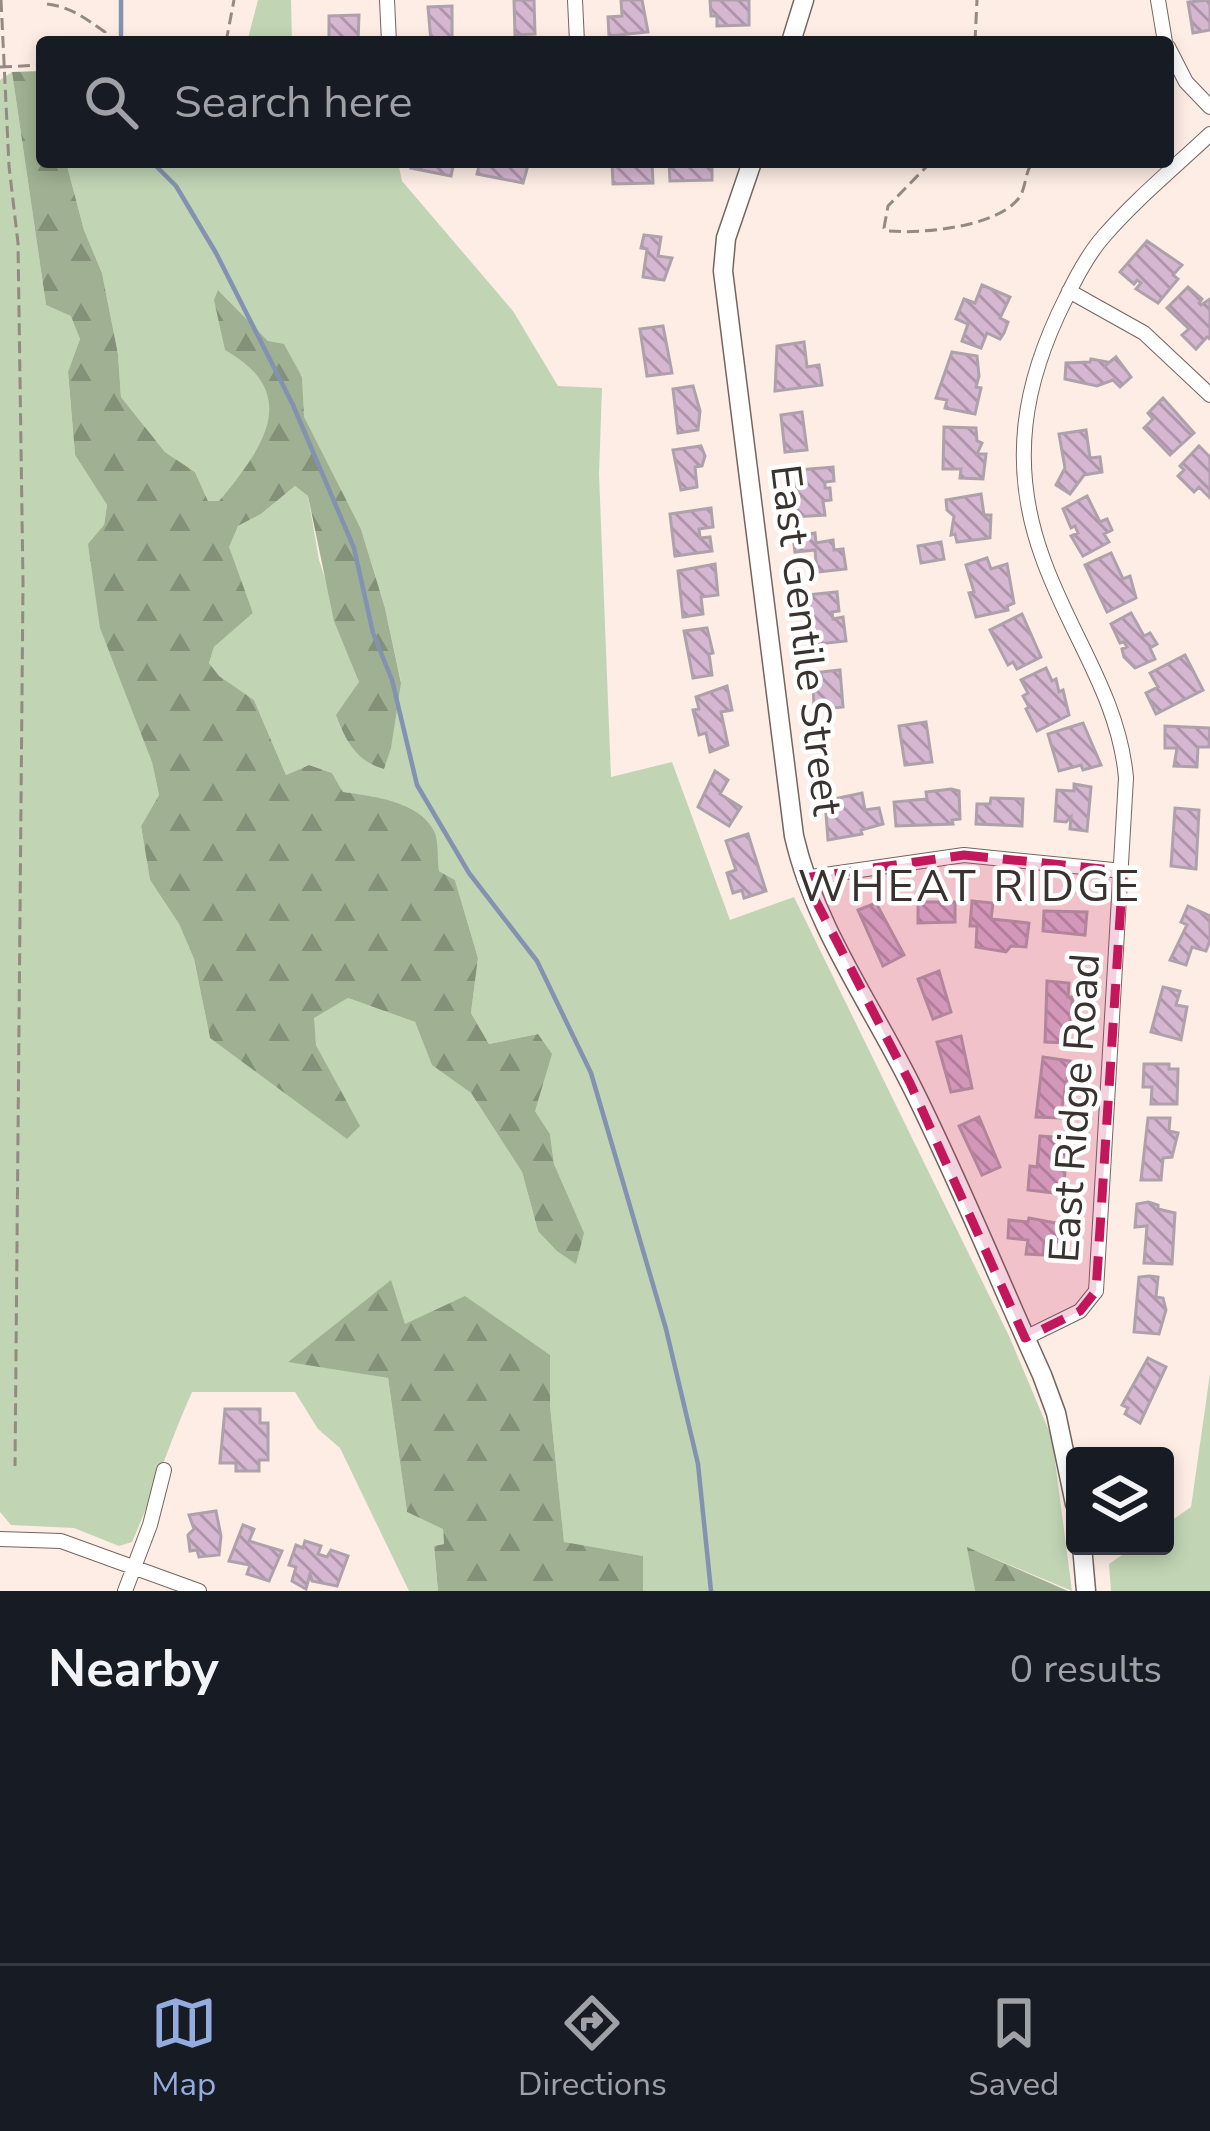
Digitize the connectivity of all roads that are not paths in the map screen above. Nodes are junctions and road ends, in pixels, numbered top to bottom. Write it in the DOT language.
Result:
graph roads {
  1 [pos="387,0"];
  2 [pos="575,0"];
  3 [pos="804,0"];
  4 [pos="1158,0"];
  5 [pos="389,36"];
  6 [pos="577,36"];
  7 [pos="793,36"];
  8 [pos="1165,36"];
  9 [pos="1174,58"];
  10 [pos="1210,107"];
  11 [pos="1210,134"];
  12 [pos="750,168"];
  13 [pos="1070,291"];
  14 [pos="1210,395"];
  15 [pos="1123,871"];
  16 [pos="804,878"];
  17 [pos="1025,1338"];
  18 [pos="1066,1461"];
  19 [pos="164,1470"];
  20 [pos="0,1539"];
  21 [pos="1083,1555"];
  22 [pos="133,1567"];
  23 [pos="125,1591"];
  24 [pos="199,1591"];
  25 [pos="1086,1591"];
  1 -- 5 [label="street"];
  2 -- 6 [label="street"];
  3 -- 7 [label="street"];
  4 -- 8 [label="street"];
  9 -- 10 [label="street"];
  11 -- 13 [label="street, East Ridge Road"];
  12 -- 16 [label="street, East Gentile Street"];
  13 -- 14 [label="street"];
  13 -- 15 [label="street, East Ridge Road"];
  15 -- 16 [label="street"];
  15 -- 17 [label="street, East Ridge Road"];
  16 -- 17 [label="street, East Gentile Street"];
  17 -- 18 [label="street, East Gentile Street"];
  19 -- 22 [label="street"];
  20 -- 22 [label="street"];
  21 -- 25 [label="street"];
  22 -- 23 [label="street"];
  22 -- 24 [label="street"];
}
